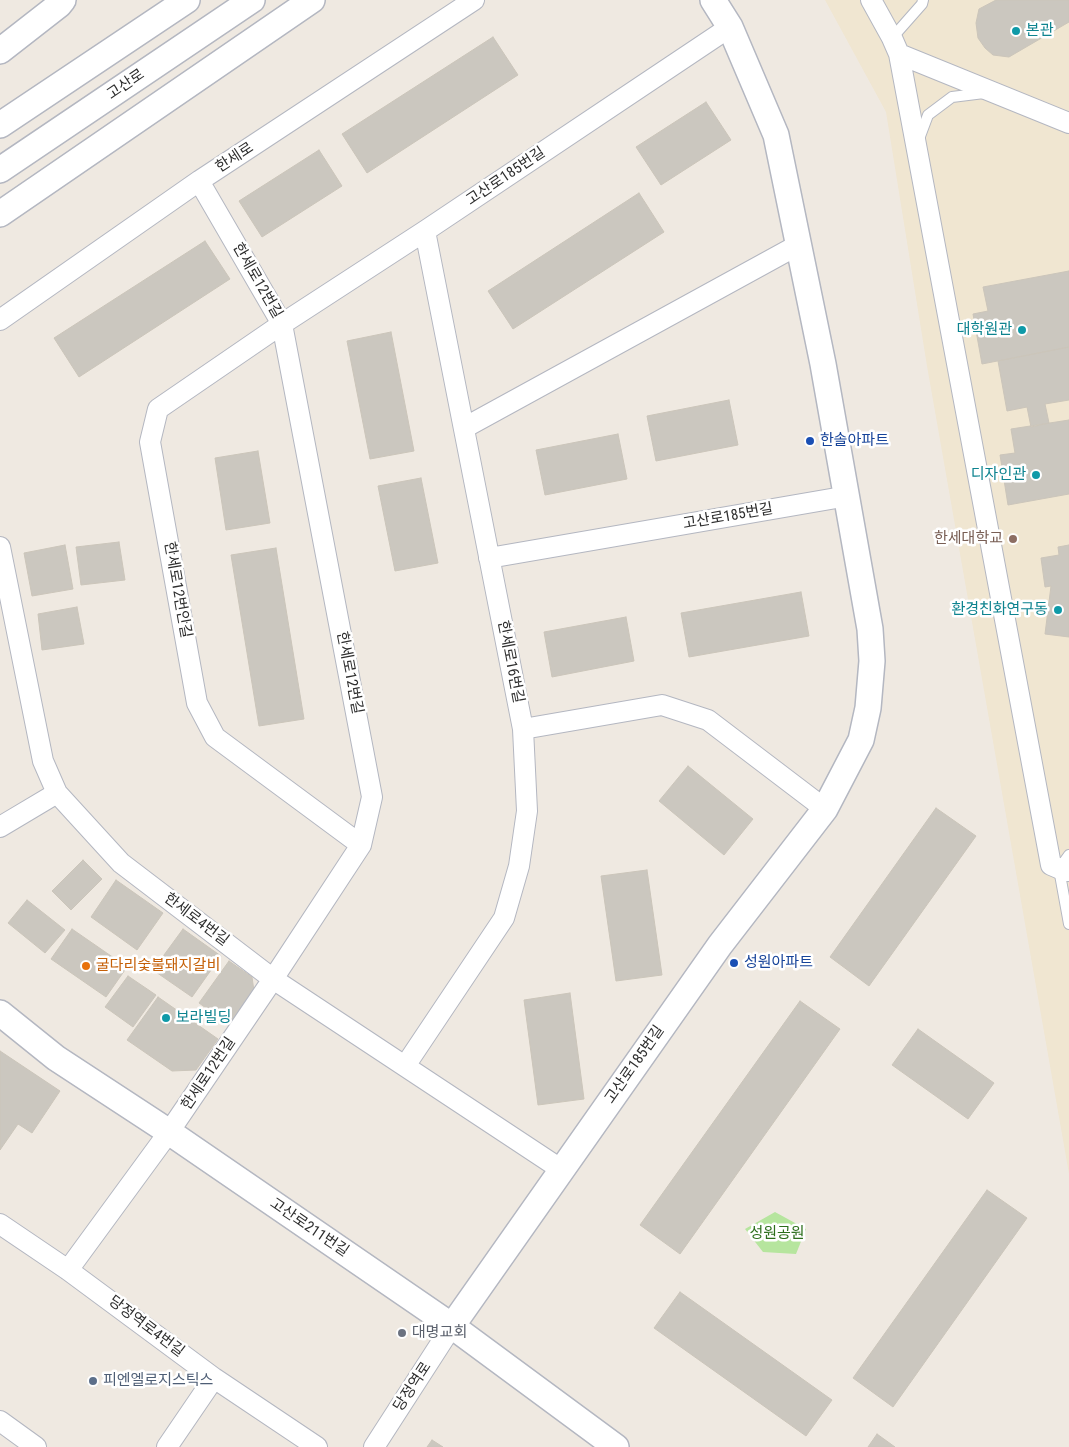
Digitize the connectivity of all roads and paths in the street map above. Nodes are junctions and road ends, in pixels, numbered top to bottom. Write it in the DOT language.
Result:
graph roads {
  1 [pos="63,0"];
  2 [pos="187,0"];
  3 [pos="252,0"];
  4 [pos="312,0"];
  5 [pos="474,0"];
  6 [pos="713,0"];
  7 [pos="870,0"];
  8 [pos="923,0"];
  9 [pos="730,27"];
  10 [pos="896,46"];
  11 [pos="0,51"];
  12 [pos="992,92"];
  13 [pos="1069,123"];
  14 [pos="0,126"];
  15 [pos="916,146"];
  16 [pos="0,170"];
  17 [pos="199,181"];
  18 [pos="0,214"];
  19 [pos="425,231"];
  20 [pos="798,245"];
  21 [pos="0,320"];
  22 [pos="282,324"];
  23 [pos="464,428"];
  24 [pos="848,496"];
  25 [pos="0,547"];
  26 [pos="489,558"];
  27 [pos="523,729"];
  28 [pos="57,793"];
  29 [pos="825,808"];
  30 [pos="0,828"];
  31 [pos="361,845"];
  32 [pos="1066,865"];
  33 [pos="1069,924"];
  34 [pos="273,979"];
  35 [pos="0,1013"];
  36 [pos="405,1066"];
  37 [pos="169,1132"];
  38 [pos="562,1170"];
  39 [pos="0,1224"];
  40 [pos="68,1270"];
  41 [pos="452,1326"];
  42 [pos="214,1378"];
  43 [pos="0,1421"];
  44 [pos="36,1447"];
  45 [pos="166,1447"];
  46 [pos="317,1447"];
  47 [pos="374,1447"];
  48 [pos="616,1447"];
  1 -- 11 [label="street"];
  2 -- 14 [label="street"];
  3 -- 16 [label="street, 고산로"];
  4 -- 18 [label="street"];
  5 -- 17 [label="street, 한세로"];
  6 -- 9 [label="street, 고산로185번길"];
  7 -- 10 [label="street"];
  8 -- 10 [label="lane"];
  9 -- 19 [label="street, 고산로185번길"];
  9 -- 20 [label="street, 고산로185번길"];
  10 -- 12 [label="street"];
  10 -- 15 [label="street"];
  12 -- 13 [label="street"];
  12 -- 15 [label="lane"];
  15 -- 32 [label="street"];
  17 -- 21 [label="street, 한세로"];
  17 -- 22 [label="street, 한세로12번길"];
  19 -- 22 [label="street, 고산로185번길"];
  19 -- 23 [label="street, 한세로16번길"];
  20 -- 23 [label="street"];
  20 -- 24 [label="street, 고산로185번길"];
  22 -- 31 [label="street, 한세로12번길"];
  22 -- 31 [label="street, 한세로12번안길"];
  23 -- 26 [label="street, 한세로16번길"];
  24 -- 26 [label="street, 고산로185번길"];
  24 -- 29 [label="street, 고산로185번길"];
  25 -- 28 [label="street, 한세로4번길"];
  26 -- 27 [label="street, 한세로16번길"];
  27 -- 29 [label="street"];
  27 -- 36 [label="street, 한세로16번길"];
  28 -- 30 [label="street"];
  28 -- 34 [label="street, 한세로4번길"];
  29 -- 38 [label="street, 고산로185번길"];
  31 -- 34 [label="street, 한세로12번길"];
  32 -- 33 [label="lane"];
  34 -- 36 [label="street, 한세로4번길"];
  34 -- 37 [label="street, 한세로12번길"];
  35 -- 37 [label="street, 고산로211번길"];
  36 -- 38 [label="street, 한세로4번길"];
  37 -- 40 [label="street, 한세로12번길"];
  37 -- 41 [label="street, 고산로211번길"];
  38 -- 41 [label="street, 고산로185번길"];
  39 -- 40 [label="street, 당정역로4번길"];
  40 -- 42 [label="street, 당정역로4번길"];
  41 -- 47 [label="street, 당정역로"];
  41 -- 48 [label="street, 고산로211번길"];
  42 -- 45 [label="street"];
  42 -- 46 [label="street, 당정역로4번길"];
  43 -- 44 [label="street"];
}
